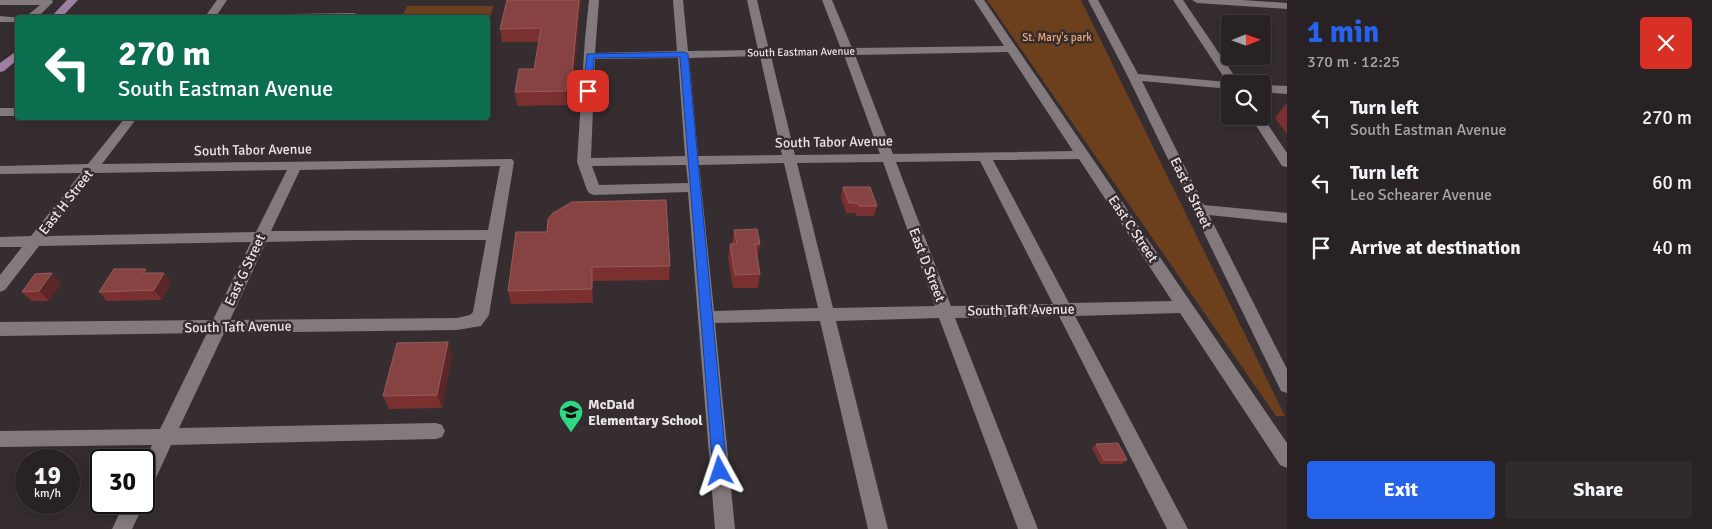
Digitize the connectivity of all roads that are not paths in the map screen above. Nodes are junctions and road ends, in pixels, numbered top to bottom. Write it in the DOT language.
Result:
graph roads {
  1 [pos="73,0"];
  2 [pos="222,0"];
  3 [pos="594,0"];
  4 [pos="678,0"];
  5 [pos="752,0"];
  6 [pos="827,0"];
  7 [pos="979,0"];
  8 [pos="1093,0"];
  9 [pos="1178,0"];
  10 [pos="1197,0"];
  11 [pos="0,2"];
  12 [pos="1287,6"];
  13 [pos="33,15"];
  14 [pos="58,15"];
  15 [pos="210,15"];
  16 [pos="0,19"];
  17 [pos="15,19"];
  18 [pos="1013,49"];
  19 [pos="848,52"];
  20 [pos="764,53"];
  21 [pos="684,54"];
  22 [pos="590,56"];
  23 [pos="1228,75"];
  24 [pos="1134,77"];
  25 [pos="1221,85"];
  26 [pos="1271,89"];
  27 [pos="1287,90"];
  28 [pos="0,112"];
  29 [pos="15,112"];
  30 [pos="129,120"];
  31 [pos="1262,125"];
  32 [pos="1084,155"];
  33 [pos="984,156"];
  34 [pos="887,158"];
  35 [pos="790,159"];
  36 [pos="693,160"];
  37 [pos="584,162"];
  38 [pos="1287,163"];
  39 [pos="295,166"];
  40 [pos="91,169"];
  41 [pos="0,170"];
  42 [pos="696,187"];
  43 [pos="1199,209"];
  44 [pos="1287,218"];
  45 [pos="494,235"];
  46 [pos="261,237"];
  47 [pos="35,241"];
  48 [pos="0,242"];
  49 [pos="0,286"];
  50 [pos="1185,307"];
  51 [pos="1063,309"];
  52 [pos="945,312"];
  53 [pos="827,314"];
  54 [pos="707,317"];
  55 [pos="218,328"];
  56 [pos="0,329"];
  57 [pos="1287,386"];
  58 [pos="436,431"];
  59 [pos="166,437"];
  60 [pos="0,439"];
  61 [pos="1287,459"];
  62 [pos="155,460"];
  63 [pos="129,514"];
  64 [pos="122,529"];
  65 [pos="725,529"];
  66 [pos="878,529"];
  67 [pos="1028,529"];
  68 [pos="1178,529"];
  1 -- 14 [label="main road"];
  2 -- 15 [label="street"];
  3 -- 22 [label="street"];
  4 -- 21 [label="street"];
  5 -- 20 [label="street"];
  6 -- 19 [label="street, East D Street"];
  7 -- 18 [label="street, East C Street"];
  8 -- 24 [label="street, East B Street"];
  9 -- 23 [label="street"];
  10 -- 12 [label="street"];
  11 -- 13 [label="street"];
  13 -- 14 [label="street"];
  16 -- 17 [label="street"];
  18 -- 19 [label="street, South Eastman Avenue"];
  18 -- 32 [label="street, East C Street"];
  19 -- 20 [label="street, South Eastman Avenue"];
  19 -- 34 [label="street, East D Street"];
  20 -- 21 [label="street, South Eastman Avenue"];
  20 -- 35 [label="street"];
  21 -- 22 [label="street, South Eastman Avenue"];
  21 -- 36 [label="street"];
  22 -- 37 [label="street"];
  24 -- 25 [label="street"];
  24 -- 43 [label="street, East B Street"];
  26 -- 27 [label="street"];
  28 -- 29 [label="street"];
  30 -- 40 [label="street, East H Street"];
  31 -- 38 [label="street"];
  32 -- 33 [label="street, South Tabor Avenue"];
  32 -- 50 [label="street, East C Street"];
  33 -- 34 [label="street, South Tabor Avenue"];
  33 -- 51 [label="street"];
  34 -- 35 [label="street, South Tabor Avenue"];
  34 -- 52 [label="street, East D Street"];
  35 -- 36 [label="street, South Tabor Avenue"];
  35 -- 53 [label="street"];
  36 -- 37 [label="street, South Tabor Avenue"];
  36 -- 42 [label="street"];
  37 -- 42 [label="street"];
  39 -- 40 [label="street, South Tabor Avenue"];
  39 -- 45 [label="street, South Tabor Avenue"];
  39 -- 46 [label="street, East G Street"];
  40 -- 41 [label="street, South Tabor Avenue"];
  40 -- 47 [label="street, East H Street"];
  42 -- 54 [label="street"];
  43 -- 44 [label="street"];
  43 -- 57 [label="street, East B Street"];
  45 -- 46 [label="street"];
  45 -- 55 [label="street, South Taft Avenue"];
  46 -- 47 [label="street"];
  46 -- 55 [label="street, East G Street"];
  47 -- 48 [label="street"];
  47 -- 49 [label="street, East H Street"];
  50 -- 51 [label="street, South Taft Avenue"];
  50 -- 61 [label="street, East C Street"];
  51 -- 52 [label="street, South Taft Avenue"];
  51 -- 68 [label="street"];
  52 -- 53 [label="street, South Taft Avenue"];
  52 -- 67 [label="street, East D Street"];
  53 -- 54 [label="street, South Taft Avenue"];
  53 -- 66 [label="street"];
  54 -- 65 [label="street"];
  55 -- 56 [label="street, South Taft Avenue"];
  55 -- 59 [label="street, East G Street"];
  58 -- 59 [label="street"];
  59 -- 60 [label="street"];
  59 -- 62 [label="street, East G Street"];
  63 -- 64 [label="street"];
}
